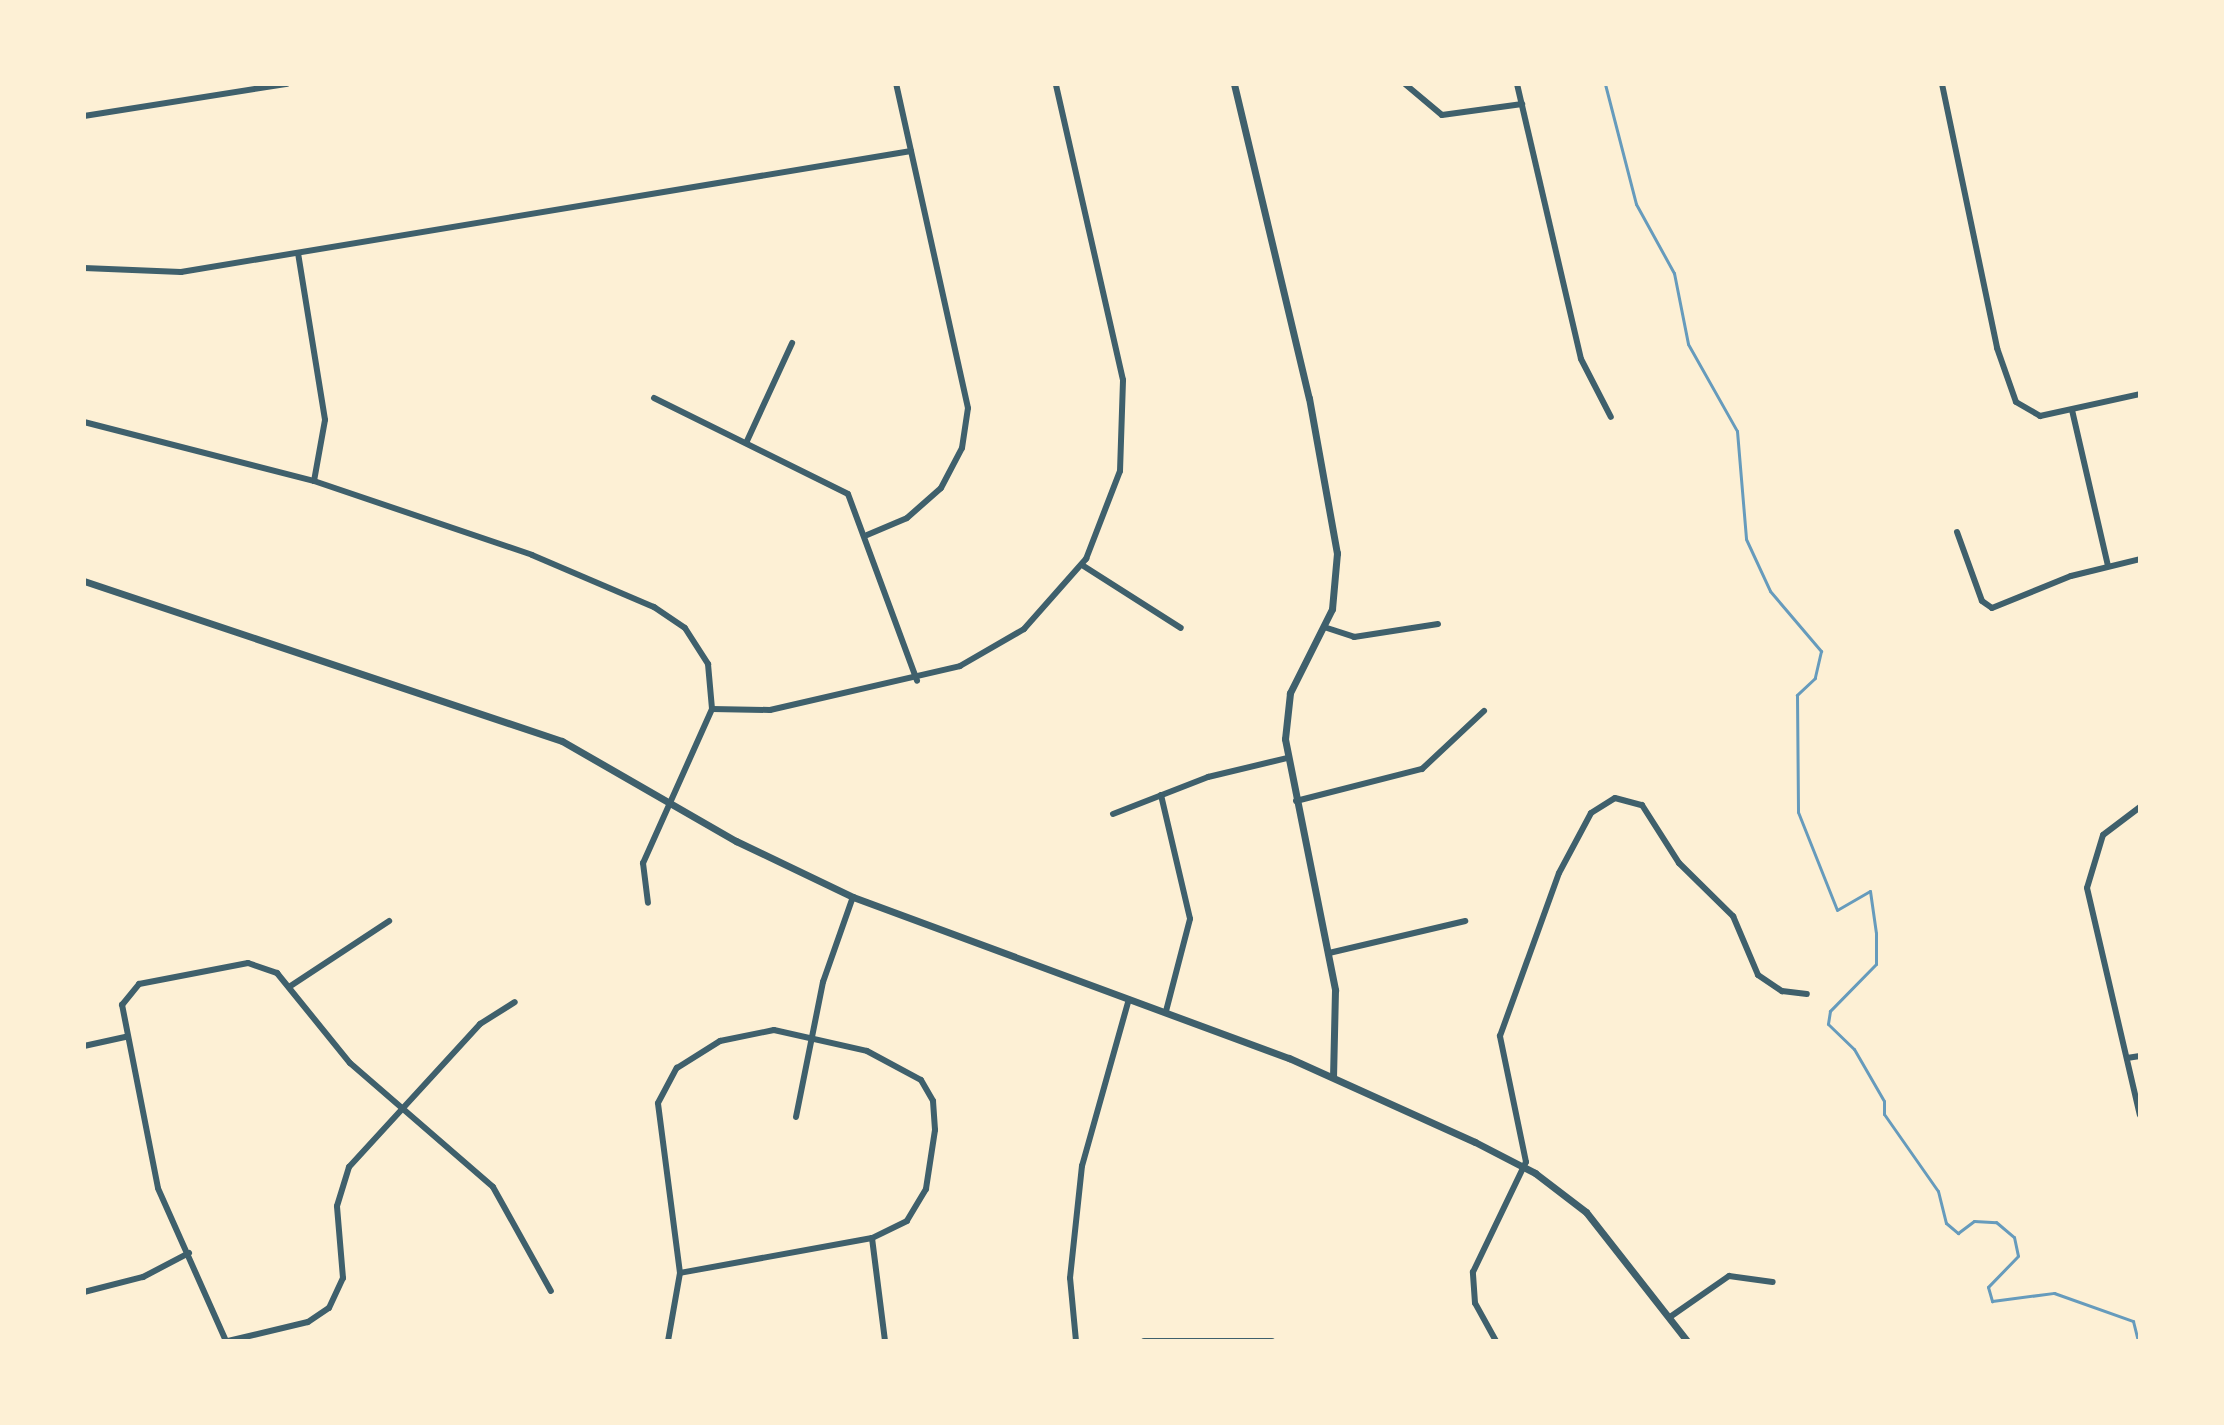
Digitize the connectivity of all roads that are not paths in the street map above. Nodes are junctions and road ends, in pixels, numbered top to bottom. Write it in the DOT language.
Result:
graph roads {
  1 [pos="287,84"];
  2 [pos="896,84"];
  3 [pos="1056,84"];
  4 [pos="1234,84"];
  5 [pos="1405,84"];
  6 [pos="1517,84"];
  7 [pos="1942,84"];
  8 [pos="1522,104"];
  9 [pos="84,116"];
  10 [pos="911,151"];
  11 [pos="298,253"];
  12 [pos="84,268"];
  13 [pos="792,343"];
  14 [pos="2140,394"];
  15 [pos="654,398"];
  16 [pos="2072,410"];
  17 [pos="1611,417"];
  18 [pos="84,422"];
  19 [pos="747,441"];
  20 [pos="314,481"];
  21 [pos="1957,532"];
  22 [pos="867,535"];
  23 [pos="2140,559"];
  24 [pos="1082,565"];
  25 [pos="2108,566"];
  26 [pos="84,581"];
  27 [pos="1438,624"];
  28 [pos="1324,627"];
  29 [pos="1181,628"];
  30 [pos="917,681"];
  31 [pos="712,709"];
  32 [pos="1484,711"];
  33 [pos="1287,758"];
  34 [pos="1161,795"];
  35 [pos="1296,801"];
  36 [pos="672,803"];
  37 [pos="2140,807"];
  38 [pos="1113,814"];
  39 [pos="853,897"];
  40 [pos="648,903"];
  41 [pos="389,921"];
  42 [pos="1465,921"];
  43 [pos="1329,953"];
  44 [pos="289,987"];
  45 [pos="1807,994"];
  46 [pos="1129,999"];
  47 [pos="515,1002"];
  48 [pos="1166,1011"];
  49 [pos="811,1034"];
  50 [pos="125,1037"];
  51 [pos="84,1046"];
  52 [pos="2140,1056"];
  53 [pos="2127,1058"];
  54 [pos="1333,1077"];
  55 [pos="402,1109"];
  56 [pos="2140,1115"];
  57 [pos="796,1117"];
  58 [pos="1525,1167"];
  59 [pos="872,1238"];
  60 [pos="189,1253"];
  61 [pos="680,1273"];
  62 [pos="1773,1282"];
  63 [pos="551,1291"];
  64 [pos="84,1292"];
  65 [pos="1670,1317"];
  66 [pos="227,1341"];
  67 [pos="668,1341"];
  68 [pos="885,1341"];
  69 [pos="1076,1341"];
  70 [pos="1144,1341"];
  71 [pos="1272,1341"];
  72 [pos="1496,1341"];
  73 [pos="1687,1341"];
  1 -- 9 [label="street"];
  2 -- 10 [label="street"];
  3 -- 24 [label="street"];
  4 -- 28 [label="street"];
  5 -- 8 [label="street"];
  6 -- 8 [label="street"];
  7 -- 16 [label="street"];
  8 -- 17 [label="street"];
  10 -- 11 [label="street"];
  10 -- 22 [label="street"];
  11 -- 12 [label="street"];
  11 -- 20 [label="street"];
  13 -- 19 [label="street"];
  14 -- 16 [label="street"];
  15 -- 19 [label="street"];
  16 -- 25 [label="street"];
  18 -- 20 [label="street"];
  19 -- 22 [label="street"];
  20 -- 31 [label="street"];
  21 -- 25 [label="street"];
  22 -- 30 [label="street"];
  23 -- 25 [label="street"];
  24 -- 29 [label="street"];
  24 -- 30 [label="street"];
  26 -- 36 [label="street"];
  27 -- 28 [label="street"];
  28 -- 33 [label="street"];
  30 -- 31 [label="street"];
  31 -- 36 [label="street"];
  32 -- 35 [label="street"];
  33 -- 34 [label="street"];
  33 -- 35 [label="street"];
  34 -- 38 [label="street"];
  34 -- 48 [label="street"];
  35 -- 43 [label="street"];
  36 -- 39 [label="street"];
  36 -- 40 [label="street"];
  37 -- 53 [label="street"];
  39 -- 46 [label="street"];
  39 -- 49 [label="street"];
  41 -- 44 [label="street"];
  42 -- 43 [label="street"];
  43 -- 54 [label="street"];
  44 -- 50 [label="street"];
  44 -- 55 [label="street"];
  45 -- 58 [label="street"];
  46 -- 48 [label="street"];
  46 -- 69 [label="street"];
  47 -- 55 [label="street"];
  48 -- 54 [label="street"];
  49 -- 57 [label="street"];
  49 -- 59 [label="street"];
  49 -- 61 [label="street"];
  50 -- 51 [label="street"];
  50 -- 60 [label="street"];
  52 -- 53 [label="street"];
  53 -- 56 [label="street"];
  54 -- 58 [label="street"];
  55 -- 63 [label="street"];
  55 -- 66 [label="street"];
  58 -- 65 [label="street"];
  58 -- 72 [label="street"];
  59 -- 61 [label="street"];
  59 -- 68 [label="street"];
  60 -- 64 [label="street"];
  60 -- 66 [label="street"];
  61 -- 67 [label="street"];
  62 -- 65 [label="street"];
  65 -- 73 [label="street"];
  70 -- 71 [label="street"];
}
